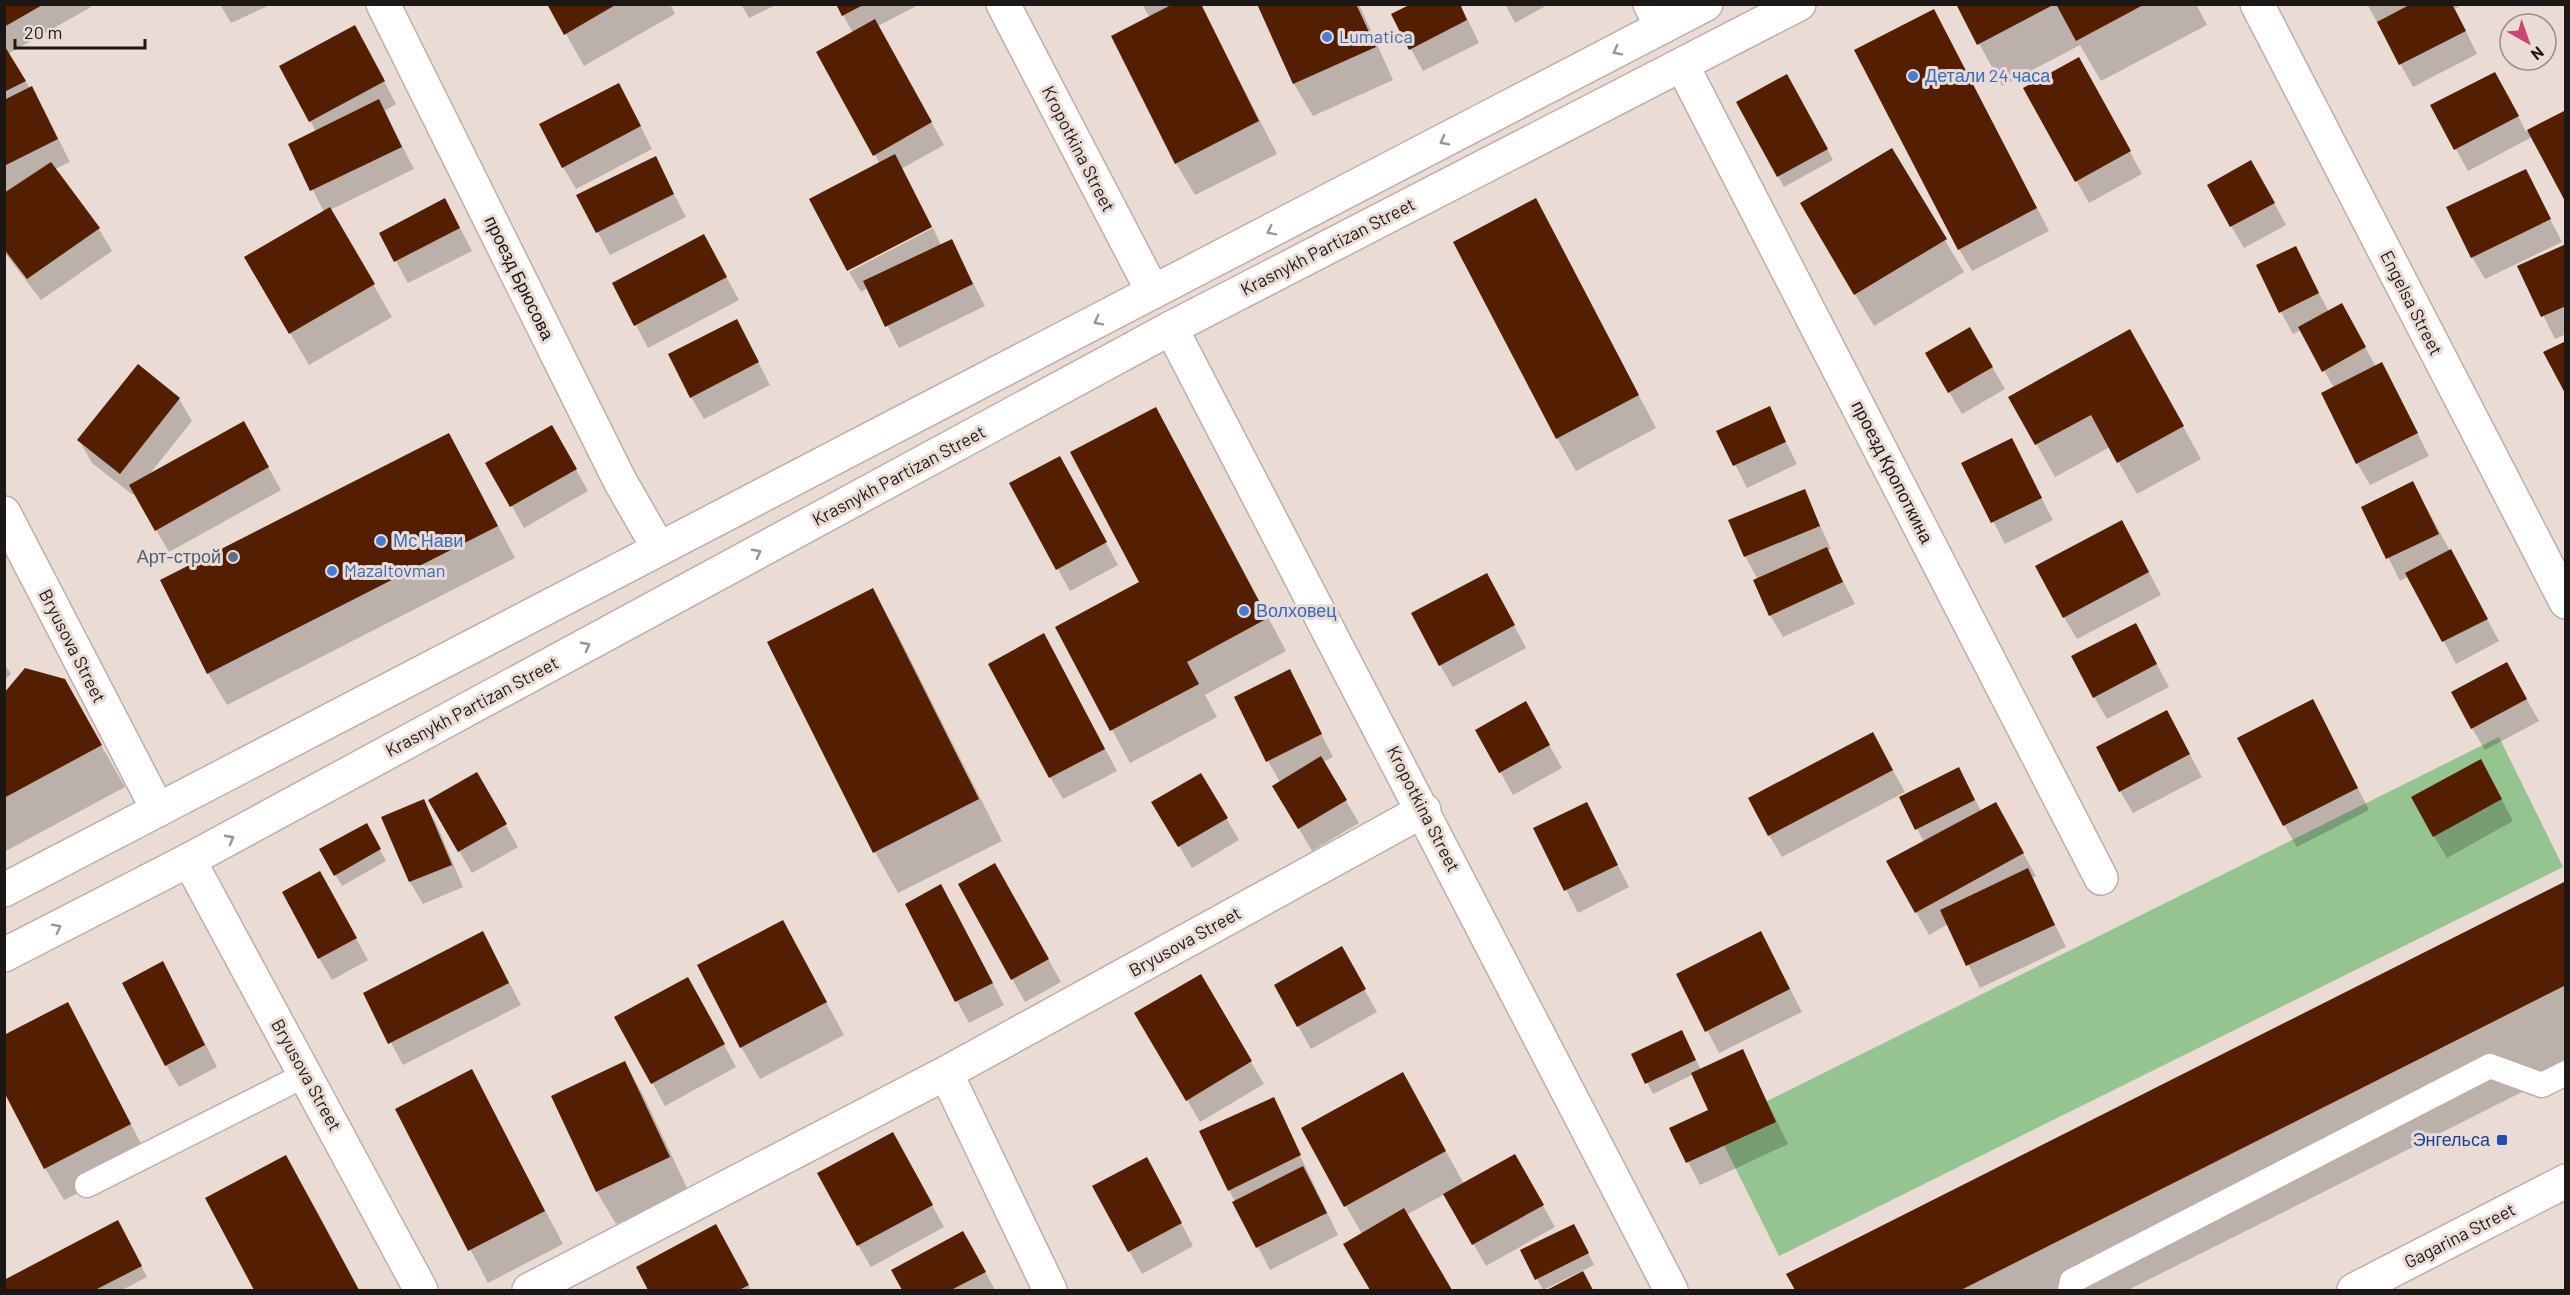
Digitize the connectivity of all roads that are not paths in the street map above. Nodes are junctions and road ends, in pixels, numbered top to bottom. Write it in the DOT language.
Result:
graph roads {
  1 [pos="383,4"];
  2 [pos="1003,4"];
  3 [pos="1706,4"];
  4 [pos="1799,4"];
  5 [pos="2257,4"];
  6 [pos="1656,16"];
  7 [pos="1682,65"];
  8 [pos="1153,292"];
  9 [pos="1172,328"];
  10 [pos="4,513"];
  11 [pos="658,549"];
  12 [pos="2565,602"];
  13 [pos="158,810"];
  14 [pos="1424,810"];
  15 [pos="189,860"];
  16 [pos="2101,878"];
  17 [pos="4,890"];
  18 [pos="4,955"];
  19 [pos="2565,1072"];
  20 [pos="946,1073"];
  21 [pos="307,1074"];
  22 [pos="2565,1181"];
  23 [pos="87,1185"];
  24 [pos="421,1290"];
  25 [pos="529,1290"];
  26 [pos="1050,1290"];
  27 [pos="1671,1290"];
  28 [pos="2070,1290"];
  29 [pos="2354,1290"];
  1 -- 11 [label="main road, проезд Брюсова"];
  2 -- 8 [label="main road, Kropotkina Street"];
  3 -- 6 [label="main road"];
  4 -- 7 [label="main road, Krasnykh Partizan Street"];
  5 -- 12 [label="main road, Engelsa Street"];
  6 -- 8 [label="main road, one-way"];
  7 -- 9 [label="main road, Krasnykh Partizan Street"];
  7 -- 16 [label="main road, проезд Кропоткина"];
  8 -- 11 [label="main road, one-way"];
  9 -- 14 [label="main road, Kropotkina Street"];
  15 -- 9 [label="main road, Krasnykh Partizan Street, one-way"];
  10 -- 13 [label="main road, Bryusova Street"];
  11 -- 13 [label="main road"];
  13 -- 17 [label="main road"];
  14 -- 20 [label="main road, Bryusova Street"];
  14 -- 27 [label="main road, Kropotkina Street"];
  18 -- 15 [label="main road, Krasnykh Partizan Street, one-way"];
  15 -- 21 [label="main road, Bryusova Street"];
  19 -- 28 [label="lane"];
  20 -- 25 [label="main road, Bryusova Street"];
  20 -- 26 [label="main road"];
  21 -- 23 [label="lane"];
  21 -- 24 [label="main road, Bryusova Street"];
  22 -- 29 [label="main road, Gagarina Street"];
}
